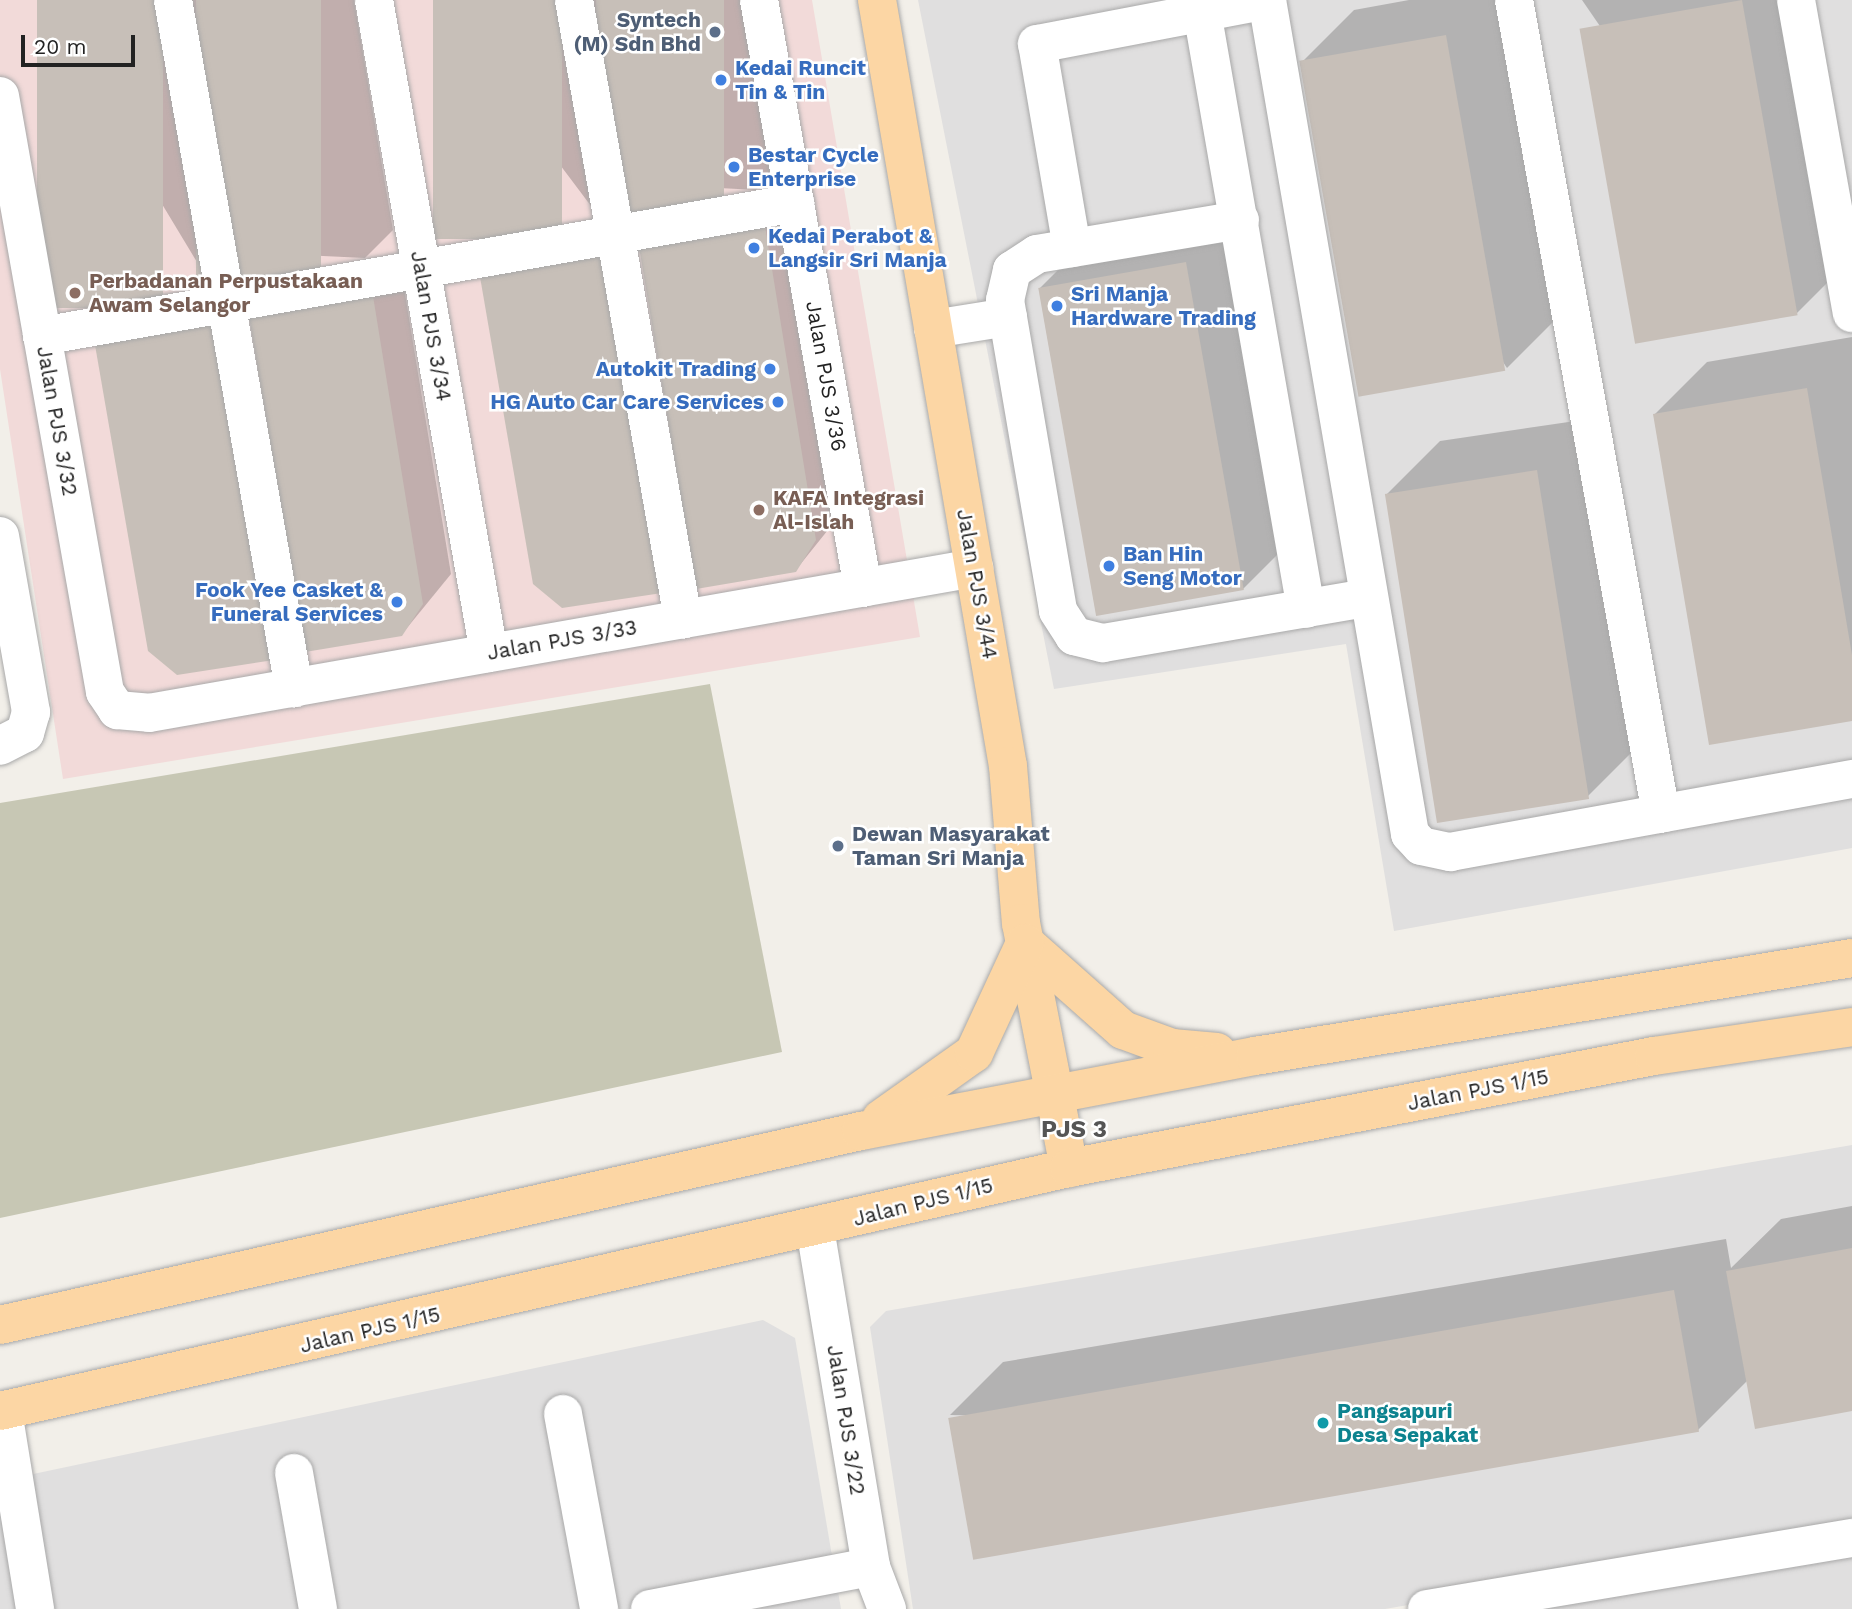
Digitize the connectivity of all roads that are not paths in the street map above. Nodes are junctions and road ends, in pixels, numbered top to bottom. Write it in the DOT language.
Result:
graph roads {
  1 [pos="173,0"];
  2 [pos="374,0"];
  3 [pos="574,0"];
  4 [pos="759,0"];
  5 [pos="1267,0"];
  6 [pos="1514,0"];
  7 [pos="1796,0"];
  8 [pos="880,1"];
  9 [pos="1201,6"];
  10 [pos="0,96"];
  11 [pos="796,203"];
  12 [pos="1240,220"];
  13 [pos="615,235"];
  14 [pos="1072,248"];
  15 [pos="421,269"];
  16 [pos="227,305"];
  17 [pos="1852,313"];
  18 [pos="1008,317"];
  19 [pos="933,330"];
  20 [pos="42,336"];
  21 [pos="0,536"];
  22 [pos="974,568"];
  23 [pos="863,587"];
  24 [pos="1367,598"];
  25 [pos="1306,609"];
  26 [pos="683,619"];
  27 [pos="489,653"];
  28 [pos="294,688"];
  29 [pos="149,713"];
  30 [pos="0,746"];
  31 [pos="1852,779"];
  32 [pos="1661,814"];
  33 [pos="1025,943"];
  34 [pos="1852,958"];
  35 [pos="1852,1027"];
  36 [pos="1255,1056"];
  37 [pos="1055,1093"];
  38 [pos="861,1131"];
  39 [pos="1069,1168"];
  40 [pos="815,1228"];
  41 [pos="0,1325"];
  42 [pos="1,1411"];
  43 [pos="563,1414"];
  44 [pos="294,1473"];
  45 [pos="1852,1538"];
  46 [pos="870,1567"];
  47 [pos="1547,1598"];
  48 [pos="35,1609"];
  49 [pos="318,1609"];
  50 [pos="599,1609"];
  51 [pos="650,1609"];
  52 [pos="887,1609"];
  53 [pos="1427,1609"];
  1 -- 16 [label="street"];
  2 -- 15 [label="street, Jalan PJS 3/34"];
  3 -- 13 [label="street"];
  4 -- 11 [label="street, Jalan PJS 3/36"];
  5 -- 9 [label="street"];
  5 -- 24 [label="street"];
  6 -- 32 [label="street"];
  7 -- 17 [label="street"];
  8 -- 19 [label="main road, Jalan PJS 3/44"];
  9 -- 12 [label="street"];
  9 -- 14 [label="street"];
  10 -- 20 [label="street, Jalan PJS 3/32"];
  11 -- 13 [label="street"];
  11 -- 23 [label="street, Jalan PJS 3/36"];
  12 -- 14 [label="street"];
  12 -- 25 [label="street"];
  13 -- 15 [label="street"];
  13 -- 26 [label="street"];
  14 -- 18 [label="street"];
  15 -- 16 [label="street"];
  15 -- 27 [label="street, Jalan PJS 3/34"];
  16 -- 20 [label="street"];
  16 -- 28 [label="street"];
  18 -- 19 [label="street"];
  18 -- 25 [label="street"];
  19 -- 22 [label="main road, Jalan PJS 3/44"];
  20 -- 29 [label="street, Jalan PJS 3/32"];
  21 -- 30 [label="street"];
  22 -- 23 [label="street, Jalan PJS 3/33"];
  22 -- 33 [label="main road, Jalan PJS 3/44"];
  23 -- 26 [label="street, Jalan PJS 3/33"];
  24 -- 25 [label="street"];
  24 -- 32 [label="street"];
  26 -- 27 [label="street, Jalan PJS 3/33"];
  27 -- 28 [label="street, Jalan PJS 3/33"];
  28 -- 29 [label="street, Jalan PJS 3/33"];
  31 -- 32 [label="street"];
  33 -- 36 [label="main road"];
  33 -- 37 [label="main road, Jalan PJS 3/44"];
  33 -- 38 [label="main road"];
  34 -- 36 [label="main road"];
  35 -- 39 [label="main road, Jalan PJS 1/15"];
  36 -- 37 [label="main road"];
  37 -- 38 [label="main road"];
  37 -- 39 [label="main road, Jalan PJS 3/44"];
  38 -- 41 [label="main road"];
  39 -- 40 [label="main road, Jalan PJS 1/15"];
  40 -- 42 [label="main road, Jalan PJS 1/15"];
  40 -- 46 [label="street, Jalan PJS 3/22"];
  42 -- 48 [label="street"];
  43 -- 50 [label="street"];
  44 -- 49 [label="street"];
  45 -- 47 [label="street"];
  46 -- 51 [label="street"];
  46 -- 52 [label="street, Jalan PJS 3/22"];
  47 -- 53 [label="street"];
}
